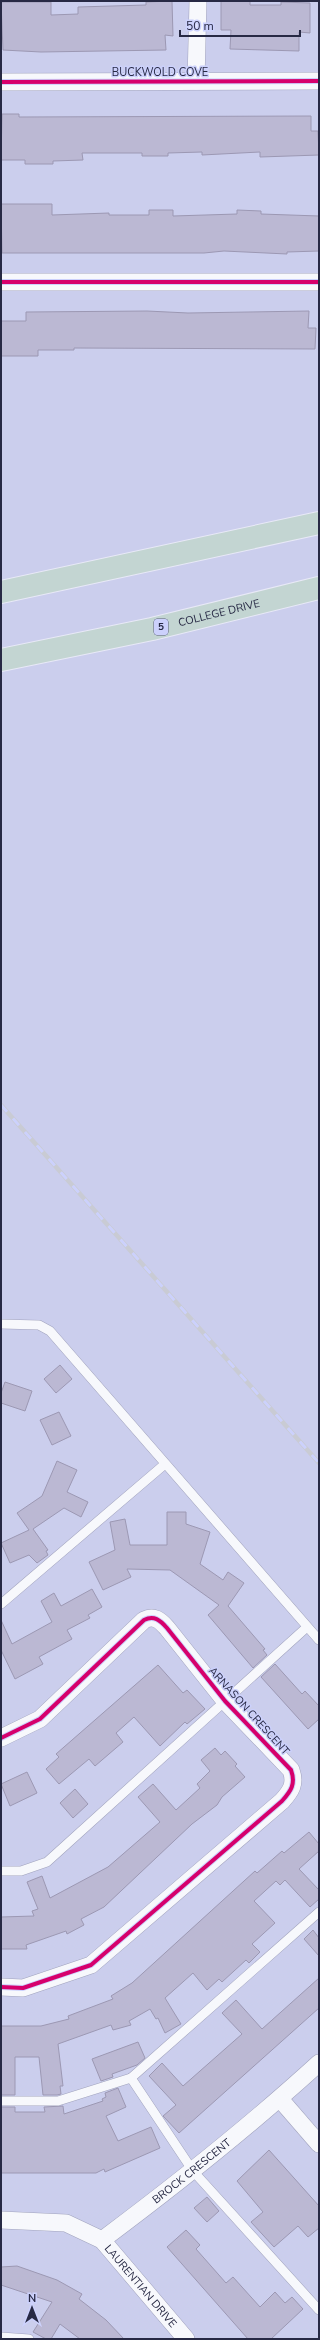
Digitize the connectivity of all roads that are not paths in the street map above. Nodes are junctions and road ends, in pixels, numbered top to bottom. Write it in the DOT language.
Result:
graph roads {
  1 [pos="198,1"];
  2 [pos="196,81"];
  3 [pos="319,81"];
  4 [pos="1,82"];
  5 [pos="1,282"];
  6 [pos="319,282"];
  7 [pos="319,523"];
  8 [pos="319,588"];
  9 [pos="1,592"];
  10 [pos="1,660"];
  11 [pos="1,1324"];
  12 [pos="165,1464"];
  13 [pos="1,1604"];
  14 [pos="307,1627"];
  15 [pos="319,1640"];
  16 [pos="225,1702"];
  17 [pos="1,1738"];
  18 [pos="1,1871"];
  19 [pos="319,1912"];
  20 [pos="1,1988"];
  21 [pos="319,2063"];
  22 [pos="131,2078"];
  23 [pos="280,2099"];
  24 [pos="1,2101"];
  25 [pos="319,2144"];
  26 [pos="193,2171"];
  27 [pos="1,2220"];
  28 [pos="102,2240"];
  29 [pos="319,2310"];
  30 [pos="1,2337"];
  31 [pos="29,2339"];
  32 [pos="186,2339"];
  1 -- 2 [label="street, BUCKWOLD COVE"];
  2 -- 3 [label="street, BUCKWOLD COVE"];
  2 -- 4 [label="street, BUCKWOLD COVE"];
  5 -- 6 [label="street"];
  7 -- 9 [label="highway"];
  8 -- 10 [label="highway, COLLEGE DRIVE / 5"];
  11 -- 12 [label="lane"];
  12 -- 13 [label="lane"];
  12 -- 14 [label="lane"];
  14 -- 15 [label="lane"];
  14 -- 16 [label="lane"];
  16 -- 17 [label="street, ARNASON CRESCENT"];
  16 -- 18 [label="lane"];
  16 -- 20 [label="street, ARNASON CRESCENT"];
  19 -- 22 [label="lane"];
  21 -- 23 [label="street, BROCK CRESCENT"];
  22 -- 24 [label="lane"];
  22 -- 26 [label="lane"];
  23 -- 25 [label="street"];
  23 -- 26 [label="street, BROCK CRESCENT"];
  26 -- 28 [label="street, BROCK CRESCENT"];
  26 -- 29 [label="lane"];
  27 -- 28 [label="street, LAURENTIAN DRIVE"];
  28 -- 32 [label="street, LAURENTIAN DRIVE"];
  30 -- 31 [label="lane"];
}
